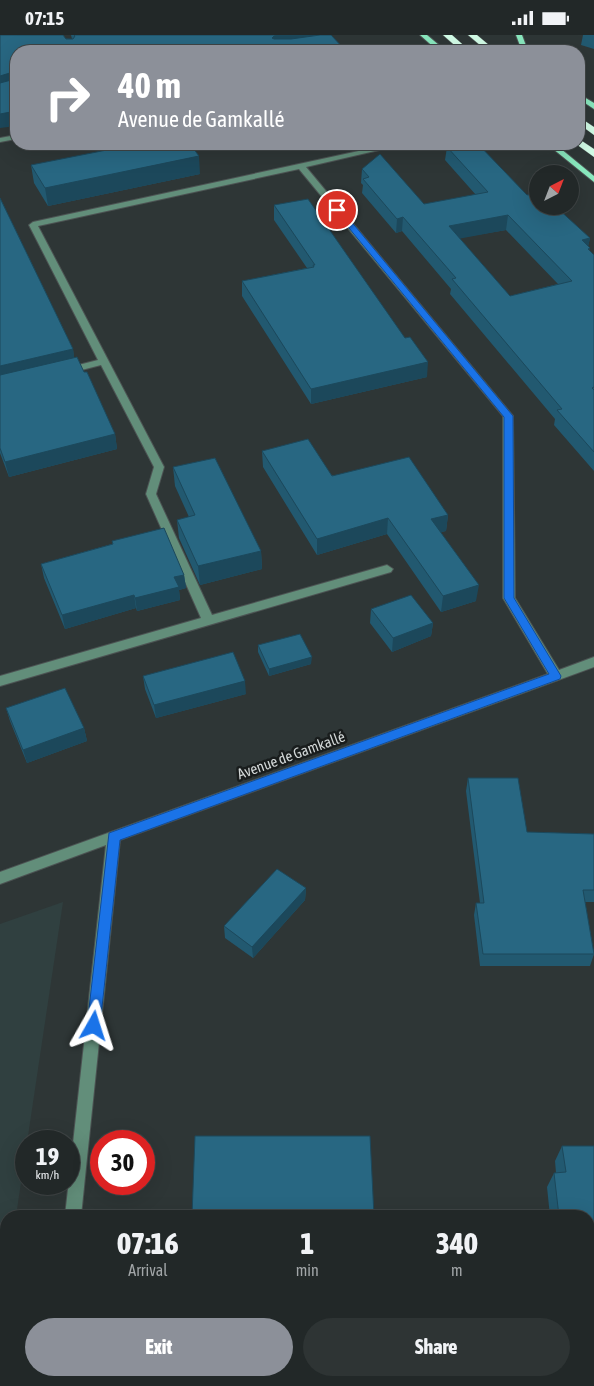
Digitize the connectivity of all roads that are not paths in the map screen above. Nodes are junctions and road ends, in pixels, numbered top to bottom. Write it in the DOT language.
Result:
graph roads {
  1 [pos="423,35"];
  2 [pos="447,35"];
  3 [pos="472,35"];
  4 [pos="435,45"];
  5 [pos="459,45"];
  6 [pos="484,45"];
  7 [pos="374,150"];
  8 [pos="558,150"];
  9 [pos="301,166"];
  10 [pos="594,180"];
  11 [pos="105,361"];
  12 [pos="57,373"];
  13 [pos="387,569"];
  14 [pos="208,620"];
  15 [pos="594,662"];
  16 [pos="556,676"];
  17 [pos="0,681"];
  18 [pos="114,836"];
  19 [pos="0,878"];
  20 [pos="74,1210"];
  1 -- 4 [label="main road"];
  2 -- 5 [label="highway"];
  3 -- 6 [label="highway"];
  7 -- 9 [label="street"];
  8 -- 10 [label="main road"];
  9 -- 11 [label="street"];
  9 -- 16 [label="street"];
  11 -- 12 [label="street"];
  11 -- 14 [label="street"];
  13 -- 14 [label="street"];
  14 -- 17 [label="street"];
  15 -- 16 [label="street, Avenue de Gamkallé"];
  16 -- 18 [label="street, Avenue de Gamkallé"];
  18 -- 19 [label="street, Avenue de Gamkallé"];
  18 -- 20 [label="street"];
}
